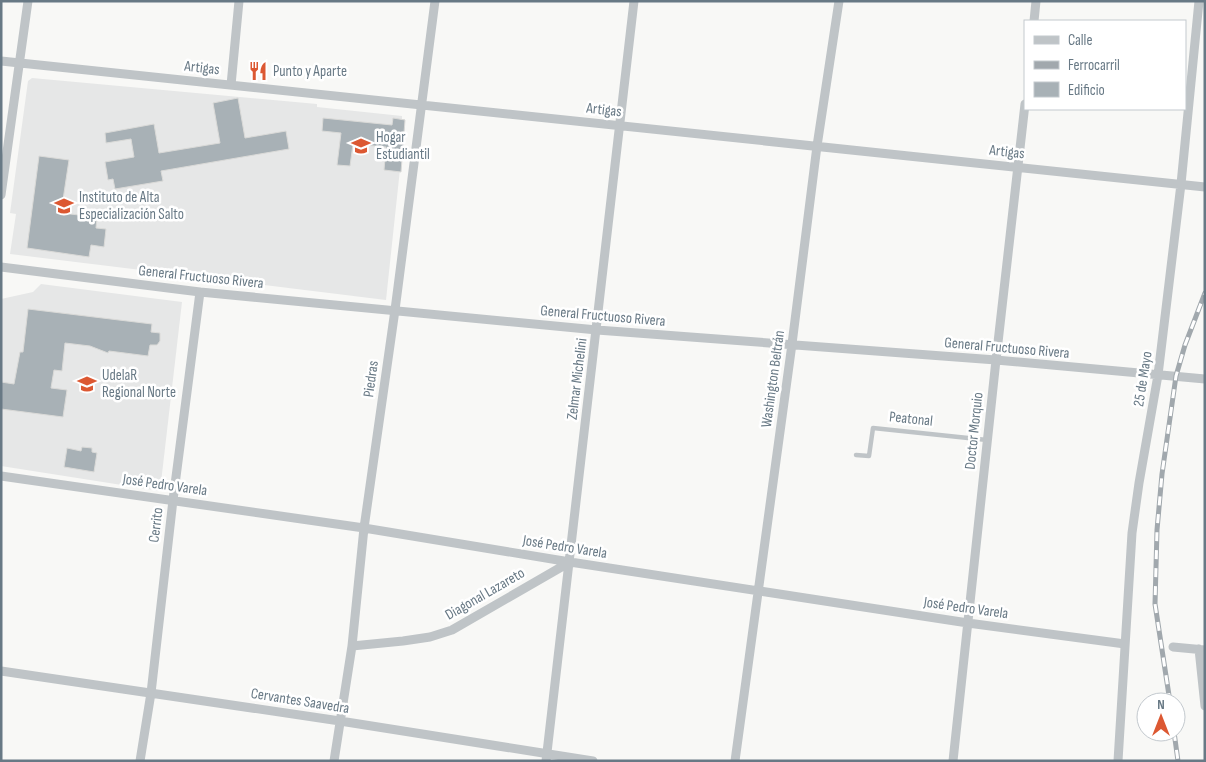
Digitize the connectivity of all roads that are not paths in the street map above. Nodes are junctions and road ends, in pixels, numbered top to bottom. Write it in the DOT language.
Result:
graph roads {
  1 [pos="28,1"];
  2 [pos="239,1"];
  3 [pos="435,1"];
  4 [pos="634,1"];
  5 [pos="839,1"];
  6 [pos="1036,1"];
  7 [pos="1199,1"];
  8 [pos="1034,20"];
  9 [pos="1,61"];
  10 [pos="20,63"];
  11 [pos="231,85"];
  12 [pos="421,105"];
  13 [pos="1024,110"];
  14 [pos="620,126"];
  15 [pos="817,146"];
  16 [pos="1018,167"];
  17 [pos="1181,184"];
  18 [pos="1205,186"];
  19 [pos="1,195"];
  20 [pos="1,267"];
  21 [pos="200,292"];
  22 [pos="395,310"];
  23 [pos="597,330"];
  24 [pos="792,344"];
  25 [pos="996,360"];
  26 [pos="1158,375"];
  27 [pos="1205,379"];
  28 [pos="987,440"];
  29 [pos="856,455"];
  30 [pos="1,476"];
  31 [pos="173,500"];
  32 [pos="364,528"];
  33 [pos="570,562"];
  34 [pos="758,591"];
  35 [pos="968,623"];
  36 [pos="1125,644"];
  37 [pos="352,646"];
  38 [pos="1172,647"];
  39 [pos="1202,649"];
  40 [pos="1,671"];
  41 [pos="151,693"];
  42 [pos="1205,706"];
  43 [pos="340,721"];
  44 [pos="546,757"];
  45 [pos="140,761"];
  46 [pos="334,761"];
  47 [pos="593,761"];
  48 [pos="735,761"];
  49 [pos="953,761"];
  50 [pos="1118,761"];
  1 -- 10 [label="street"];
  2 -- 11 [label="street"];
  3 -- 12 [label="street, Piedras"];
  4 -- 14 [label="street, Zelmar Michelini"];
  5 -- 15 [label="street, Washington Beltrán"];
  6 -- 8 [label="street"];
  7 -- 17 [label="street, 25 de Mayo"];
  9 -- 10 [label="street, Artigas"];
  10 -- 11 [label="street, Artigas"];
  10 -- 19 [label="street"];
  11 -- 12 [label="street, Artigas"];
  12 -- 14 [label="street, Artigas"];
  12 -- 22 [label="street, Piedras"];
  13 -- 16 [label="street, Doctor Morquio"];
  14 -- 15 [label="street, Artigas"];
  14 -- 23 [label="street, Zelmar Michelini"];
  15 -- 16 [label="street, Artigas"];
  15 -- 24 [label="street, Washington Beltrán"];
  16 -- 17 [label="street, Artigas"];
  16 -- 25 [label="street, Doctor Morquio"];
  17 -- 18 [label="street, Artigas"];
  17 -- 26 [label="street, 25 de Mayo"];
  20 -- 21 [label="street, General Fructuoso Rivera"];
  21 -- 22 [label="street, General Fructuoso Rivera"];
  21 -- 31 [label="street, Cerrito"];
  22 -- 23 [label="street, General Fructuoso Rivera"];
  22 -- 32 [label="street, Piedras"];
  23 -- 24 [label="street, General Fructuoso Rivera"];
  23 -- 33 [label="street, Zelmar Michelini"];
  24 -- 25 [label="street, General Fructuoso Rivera"];
  24 -- 34 [label="street, Washington Beltrán"];
  25 -- 26 [label="street, General Fructuoso Rivera"];
  25 -- 28 [label="street, Doctor Morquio"];
  26 -- 27 [label="street, General Fructuoso Rivera"];
  26 -- 36 [label="street, 25 de Mayo"];
  28 -- 29 [label="lane, Peatonal"];
  28 -- 35 [label="street, Doctor Morquio"];
  30 -- 31 [label="street, José Pedro Varela"];
  31 -- 32 [label="street, José Pedro Varela"];
  31 -- 41 [label="street, Cerrito"];
  32 -- 33 [label="street, José Pedro Varela"];
  32 -- 37 [label="street, Piedras"];
  33 -- 34 [label="street, José Pedro Varela"];
  33 -- 37 [label="street, Diagonal Lazareto"];
  33 -- 44 [label="street, Zelmar Michelini"];
  34 -- 35 [label="street, José Pedro Varela"];
  34 -- 48 [label="street, Washington Beltrán"];
  35 -- 36 [label="street, José Pedro Varela"];
  35 -- 49 [label="street, Doctor Morquio"];
  36 -- 50 [label="street, 25 de Mayo"];
  37 -- 43 [label="street, Piedras"];
  38 -- 39 [label="street"];
  39 -- 42 [label="street"];
  40 -- 41 [label="street, Cervantes Saavedra"];
  41 -- 43 [label="street, Cervantes Saavedra"];
  41 -- 45 [label="street, Cerrito"];
  43 -- 44 [label="street, Cervantes Saavedra"];
  43 -- 46 [label="street, Piedras"];
  44 -- 47 [label="street, Cervantes Saavedra"];
}
